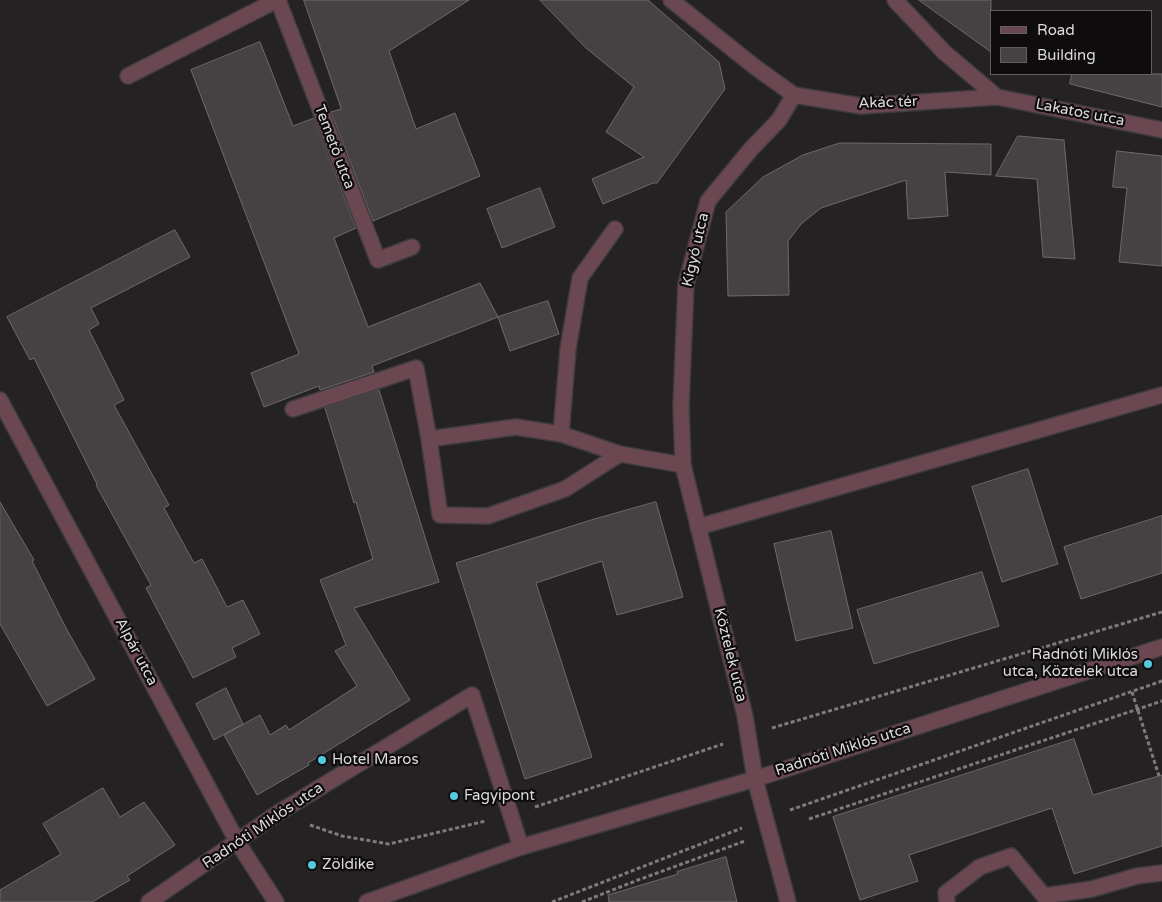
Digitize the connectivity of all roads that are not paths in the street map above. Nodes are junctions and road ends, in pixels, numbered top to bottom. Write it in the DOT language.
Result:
graph roads {
  1 [pos="277,0"];
  2 [pos="671,0"];
  3 [pos="895,0"];
  4 [pos="128,76"];
  5 [pos="794,95"];
  6 [pos="997,96"];
  7 [pos="1162,130"];
  8 [pos="615,229"];
  9 [pos="412,246"];
  10 [pos="1162,395"];
  11 [pos="0,400"];
  12 [pos="681,406"];
  13 [pos="293,409"];
  14 [pos="561,434"];
  15 [pos="429,439"];
  16 [pos="620,454"];
  17 [pos="683,465"];
  18 [pos="698,527"];
  19 [pos="1162,647"];
  20 [pos="755,779"];
  21 [pos="238,842"];
  22 [pos="521,847"];
  23 [pos="1162,873"];
  24 [pos="149,902"];
  25 [pos="276,902"];
  26 [pos="367,902"];
  27 [pos="788,902"];
  28 [pos="947,902"];
  1 -- 4 [label="street, Temető utca"];
  1 -- 9 [label="street, Temető utca"];
  2 -- 5 [label="street, Akác tér"];
  3 -- 6 [label="street"];
  5 -- 6 [label="street, Akác tér"];
  5 -- 12 [label="street, Kígyó utca"];
  6 -- 7 [label="street, Lakatos utca"];
  8 -- 14 [label="street"];
  10 -- 18 [label="street"];
  11 -- 21 [label="street, Alpár utca"];
  12 -- 17 [label="street, Köztelek utca"];
  13 -- 15 [label="street"];
  14 -- 15 [label="street"];
  14 -- 16 [label="street"];
  15 -- 16 [label="street"];
  16 -- 17 [label="street"];
  17 -- 18 [label="street, Köztelek utca"];
  18 -- 20 [label="street, Köztelek utca"];
  19 -- 20 [label="street, Radnóti Miklós utca"];
  20 -- 22 [label="street, Radnóti Miklós utca"];
  20 -- 27 [label="street, Köztelek utca"];
  21 -- 22 [label="street, Radnóti Miklós utca"];
  21 -- 24 [label="street, Radnóti Miklós utca"];
  21 -- 25 [label="street, Alpár utca"];
  22 -- 26 [label="street, Radnóti Miklós utca"];
  23 -- 28 [label="street"];
}
